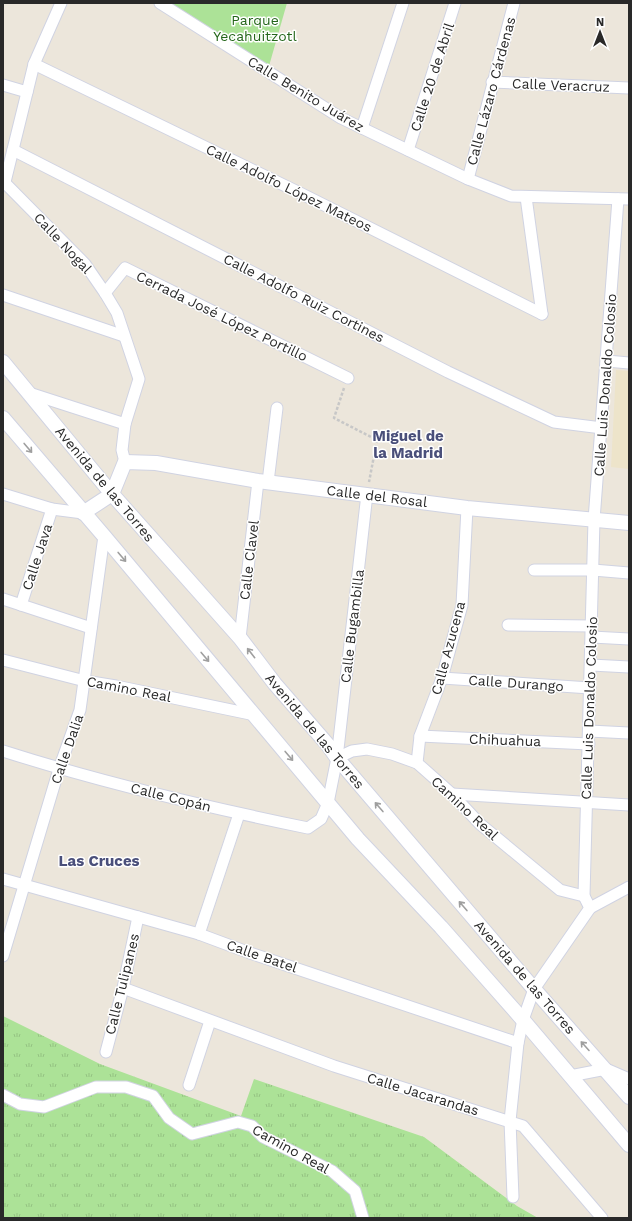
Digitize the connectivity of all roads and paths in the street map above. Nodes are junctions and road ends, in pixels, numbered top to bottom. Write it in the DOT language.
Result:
graph roads {
  1 [pos="61,3"];
  2 [pos="160,3"];
  3 [pos="402,3"];
  4 [pos="455,3"];
  5 [pos="514,3"];
  6 [pos="34,64"];
  7 [pos="492,82"];
  8 [pos="3,86"];
  9 [pos="629,88"];
  10 [pos="27,92"];
  11 [pos="362,128"];
  12 [pos="13,150"];
  13 [pos="408,150"];
  14 [pos="468,179"];
  15 [pos="4,182"];
  16 [pos="526,197"];
  17 [pos="624,199"];
  18 [pos="105,293"];
  19 [pos="3,296"];
  20 [pos="124,336"];
  21 [pos="606,361"];
  22 [pos="3,362"];
  23 [pos="629,363"];
  24 [pos="348,378"];
  25 [pos="29,393"];
  26 [pos="277,408"];
  27 [pos="3,418"];
  28 [pos="125,424"];
  29 [pos="602,428"];
  30 [pos="125,462"];
  31 [pos="263,482"];
  32 [pos="3,494"];
  33 [pos="112,494"];
  34 [pos="367,494"];
  35 [pos="467,508"];
  36 [pos="52,509"];
  37 [pos="83,513"];
  38 [pos="594,520"];
  39 [pos="629,523"];
  40 [pos="104,536"];
  41 [pos="534,570"];
  42 [pos="593,570"];
  43 [pos="629,573"];
  44 [pos="3,599"];
  45 [pos="21,605"];
  46 [pos="508,625"];
  47 [pos="91,628"];
  48 [pos="592,631"];
  49 [pos="240,638"];
  50 [pos="629,639"];
  51 [pos="3,660"];
  52 [pos="591,665"];
  53 [pos="629,667"];
  54 [pos="442,678"];
  55 [pos="85,681"];
  56 [pos="590,688"];
  57 [pos="255,716"];
  58 [pos="589,731"];
  59 [pos="629,733"];
  60 [pos="420,736"];
  61 [pos="589,744"];
  62 [pos="3,751"];
  63 [pos="337,758"];
  64 [pos="417,763"];
  65 [pos="59,769"];
  66 [pos="452,794"];
  67 [pos="328,803"];
  68 [pos="586,803"];
  69 [pos="629,805"];
  70 [pos="239,814"];
  71 [pos="3,879"];
  72 [pos="24,885"];
  73 [pos="629,887"];
  74 [pos="584,896"];
  75 [pos="590,908"];
  76 [pos="138,917"];
  77 [pos="198,934"];
  78 [pos="3,956"];
  79 [pos="123,988"];
  80 [pos="534,989"];
  81 [pos="523,1020"];
  82 [pos="210,1021"];
  83 [pos="518,1043"];
  84 [pos="106,1052"];
  85 [pos="606,1069"];
  86 [pos="570,1076"];
  87 [pos="629,1079"];
  88 [pos="189,1085"];
  89 [pos="3,1095"];
  90 [pos="629,1097"];
  91 [pos="510,1121"];
  92 [pos="629,1145"];
  93 [pos="513,1197"];
  94 [pos="363,1218"];
  95 [pos="602,1218"];
  1 -- 6 [label="street"];
  2 -- 11 [label="street, Calle Benito Juárez"];
  3 -- 11 [label="street"];
  4 -- 13 [label="street, Calle 20 de Abril"];
  5 -- 7 [label="street, Calle Lázaro Cárdenas"];
  6 -- 10 [label="street"];
  6 -- 16 [label="street, Calle Adolfo López Mateos"];
  7 -- 9 [label="street, Calle Veracruz"];
  7 -- 14 [label="street, Calle Lázaro Cárdenas"];
  8 -- 10 [label="street"];
  10 -- 12 [label="street"];
  11 -- 13 [label="street, Calle Benito Juárez"];
  12 -- 15 [label="street"];
  12 -- 29 [label="street, Calle Adolfo Ruiz Cortines"];
  13 -- 14 [label="street, Calle Benito Juárez"];
  14 -- 16 [label="street, Calle Benito Juárez"];
  15 -- 18 [label="street, Calle Nogal"];
  16 -- 17 [label="street, Calle Benito Juárez"];
  17 -- 21 [label="street, Calle Luis Donaldo Colosio"];
  18 -- 20 [label="street, Calle Nogal"];
  18 -- 24 [label="street, Cerrada José López Portillo"];
  19 -- 20 [label="street"];
  20 -- 28 [label="street, Calle Nogal"];
  21 -- 23 [label="street"];
  21 -- 29 [label="street, Calle Luis Donaldo Colosio"];
  22 -- 25 [label="street, Avenida de las Torres"];
  24 -- 34 [label="path"];
  25 -- 28 [label="street"];
  25 -- 33 [label="street, Avenida de las Torres"];
  26 -- 31 [label="street, Calle Clavel"];
  27 -- 37 [label="street, one-way"];
  28 -- 30 [label="street, Calle Nogal"];
  29 -- 38 [label="street, Calle Luis Donaldo Colosio"];
  30 -- 31 [label="street, Calle del Rosal"];
  30 -- 33 [label="street, Calle Nogal"];
  31 -- 34 [label="street, Calle del Rosal"];
  31 -- 49 [label="street, Calle Clavel"];
  32 -- 36 [label="street"];
  33 -- 37 [label="street"];
  33 -- 49 [label="street, Avenida de las Torres"];
  34 -- 35 [label="street, Calle del Rosal"];
  34 -- 63 [label="street, Calle Bugambilla"];
  35 -- 38 [label="street, Calle del Rosal"];
  35 -- 54 [label="street, Calle Azucena"];
  36 -- 37 [label="street"];
  36 -- 45 [label="street, Calle Java"];
  37 -- 40 [label="street"];
  38 -- 39 [label="street, Calle del Rosal"];
  38 -- 42 [label="street, Calle Luis Donaldo Colosio"];
  40 -- 47 [label="street, Calle Dalia"];
  40 -- 57 [label="street, one-way"];
  41 -- 42 [label="street"];
  42 -- 43 [label="street"];
  42 -- 48 [label="street, Calle Luis Donaldo Colosio"];
  44 -- 45 [label="street"];
  45 -- 47 [label="street"];
  46 -- 48 [label="street"];
  47 -- 55 [label="street, Calle Dalia"];
  48 -- 50 [label="street"];
  48 -- 52 [label="street, Calle Luis Donaldo Colosio"];
  63 -- 49 [label="street, Avenida de las Torres, one-way"];
  51 -- 55 [label="street, Camino Real"];
  52 -- 53 [label="street"];
  52 -- 56 [label="street, Calle Luis Donaldo Colosio"];
  54 -- 56 [label="street, Calle Durango"];
  54 -- 60 [label="street, Calle Azucena"];
  55 -- 57 [label="street, Camino Real"];
  55 -- 65 [label="street, Calle Dalia"];
  56 -- 58 [label="street, Calle Luis Donaldo Colosio"];
  57 -- 67 [label="street, one-way"];
  58 -- 59 [label="street"];
  58 -- 61 [label="street, Calle Luis Donaldo Colosio"];
  60 -- 61 [label="street, Chihuahua"];
  60 -- 64 [label="street, Calle Azucena"];
  61 -- 68 [label="street, Calle Luis Donaldo Colosio"];
  62 -- 65 [label="street, Calle Copán"];
  63 -- 64 [label="street, Camino Real"];
  63 -- 67 [label="street, Calle Bugambilla"];
  80 -- 63 [label="street, Avenida de las Torres, one-way"];
  64 -- 66 [label="street, Camino Real"];
  65 -- 70 [label="street, Calle Copán"];
  65 -- 72 [label="street, Calle Dalia"];
  66 -- 68 [label="street"];
  66 -- 74 [label="street, Camino Real"];
  67 -- 70 [label="street, Calle Copán"];
  67 -- 81 [label="street"];
  68 -- 69 [label="street"];
  68 -- 74 [label="street, Calle Luis Donaldo Colosio"];
  70 -- 77 [label="street"];
  71 -- 72 [label="street, Calle Batel"];
  72 -- 76 [label="street, Calle Batel"];
  72 -- 78 [label="street, Calle Dalia"];
  73 -- 75 [label="street"];
  74 -- 75 [label="street, Calle Luis Donaldo Colosio"];
  75 -- 80 [label="street"];
  76 -- 77 [label="street, Calle Batel"];
  76 -- 79 [label="street, Calle Tulipanes"];
  77 -- 83 [label="street, Calle Batel"];
  79 -- 82 [label="street, Calle Jacarandas"];
  79 -- 84 [label="street, Calle Tulipanes"];
  80 -- 81 [label="street"];
  85 -- 80 [label="street, Avenida de las Torres, one-way"];
  81 -- 83 [label="street"];
  81 -- 86 [label="street"];
  82 -- 88 [label="street"];
  82 -- 91 [label="street, Calle Jacarandas"];
  83 -- 91 [label="street"];
  85 -- 86 [label="street"];
  85 -- 87 [label="street"];
  85 -- 90 [label="street, Avenida de las Torres"];
  86 -- 92 [label="street"];
  89 -- 94 [label="street, Camino Real"];
  91 -- 93 [label="street"];
  91 -- 95 [label="street, Calle Jacarandas"];
}
